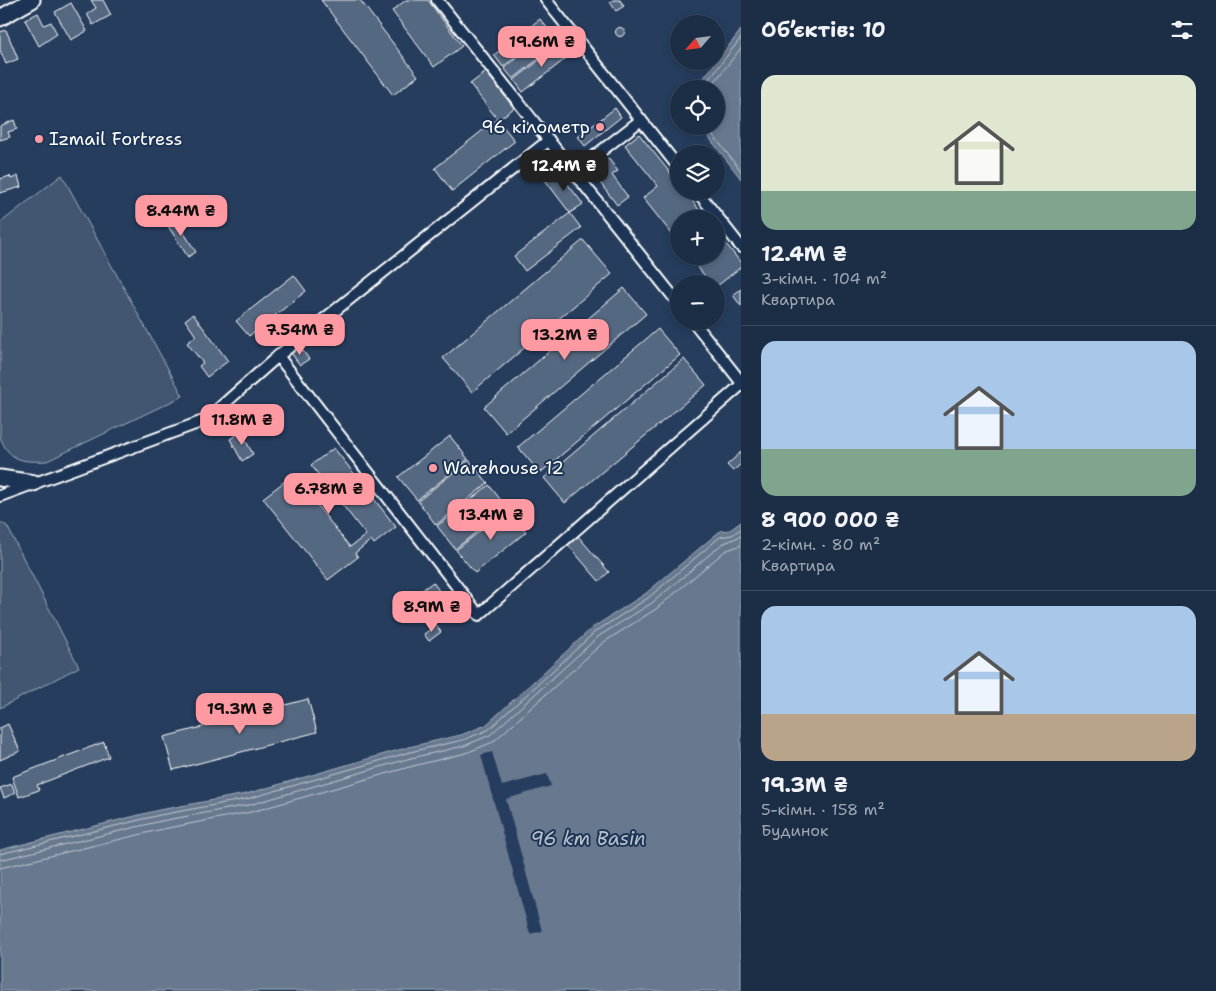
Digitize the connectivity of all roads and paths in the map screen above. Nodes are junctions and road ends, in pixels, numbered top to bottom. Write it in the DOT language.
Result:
graph roads {
  1 [pos="32,0"];
  2 [pos="437,0"];
  3 [pos="546,0"];
  4 [pos="0,18"];
  5 [pos="641,120"];
  6 [pos="549,140"];
  7 [pos="670,157"];
  8 [pos="574,172"];
  9 [pos="704,200"];
  10 [pos="741,247"];
  11 [pos="670,293"];
  12 [pos="700,330"];
  13 [pos="278,356"];
  14 [pos="741,383"];
  15 [pos="0,478"];
  16 [pos="34,483"];
  17 [pos="0,496"];
  1 -- 4 [label="street"];
  2 -- 6 [label="street"];
  3 -- 5 [label="street"];
  5 -- 7 [label="street"];
  5 -- 8 [label="street"];
  6 -- 8 [label="street"];
  6 -- 13 [label="street"];
  8 -- 11 [label="street"];
  9 -- 10 [label="street"];
  12 -- 14 [label="street"];
  13 -- 14 [label="street"];
  13 -- 16 [label="street"];
  15 -- 16 [label="street"];
  16 -- 17 [label="street"];
}
